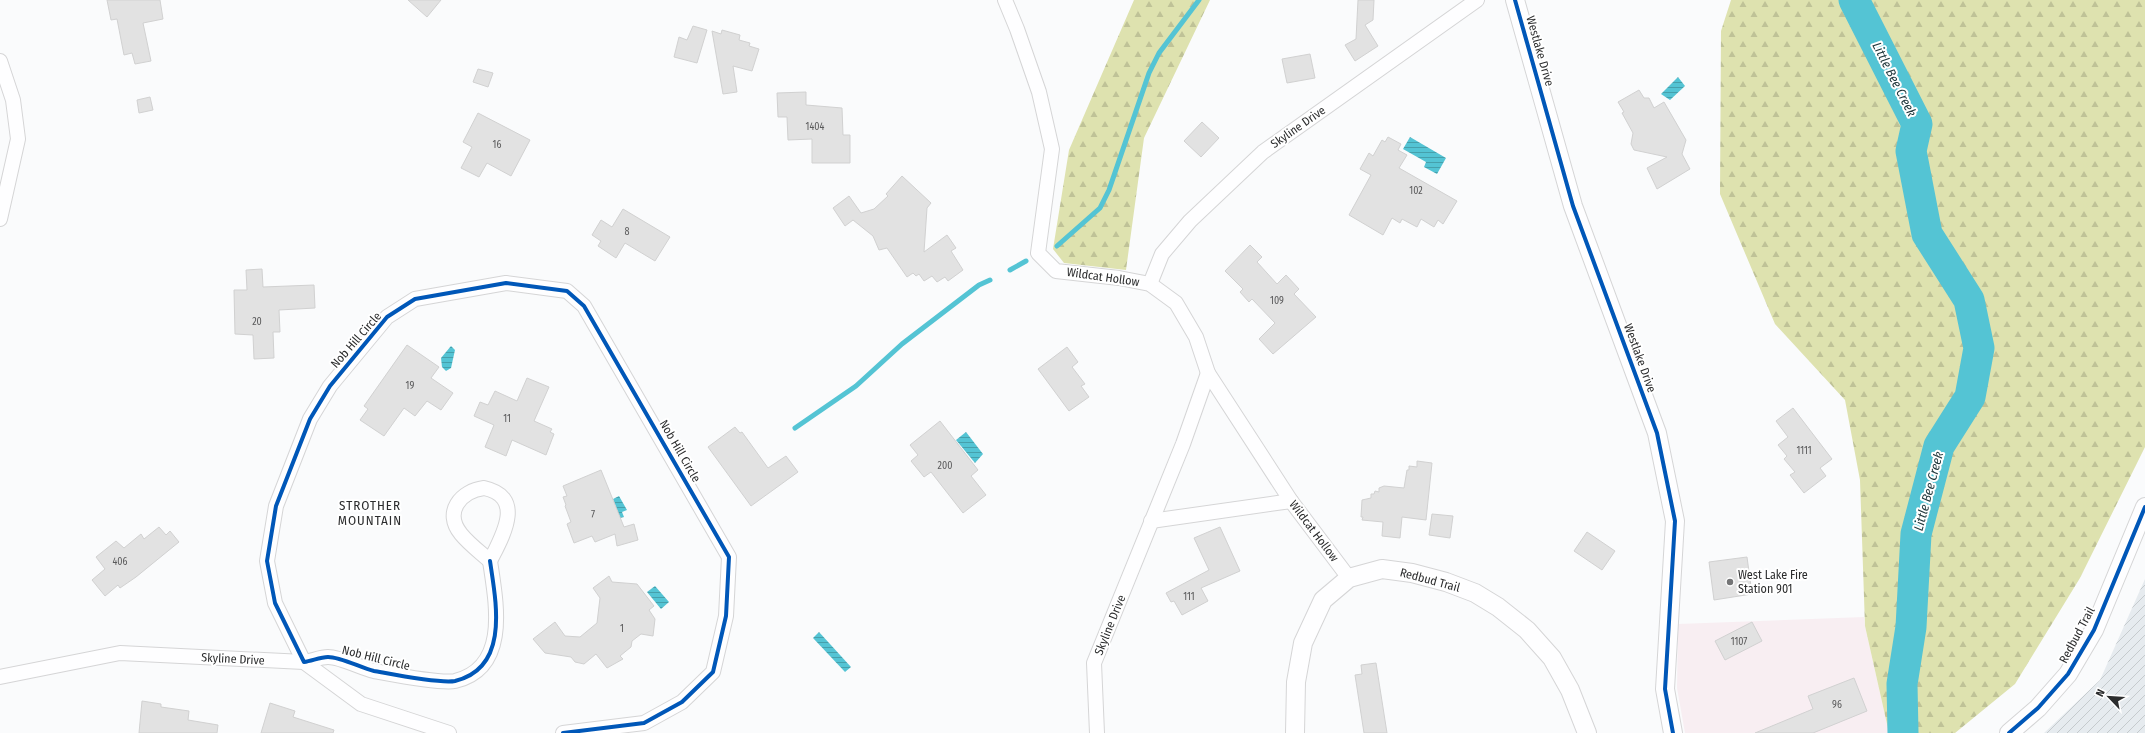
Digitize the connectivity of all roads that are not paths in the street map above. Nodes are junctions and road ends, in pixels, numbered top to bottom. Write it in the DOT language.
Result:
graph roads {
  1 [pos="1005,0"];
  2 [pos="1477,0"];
  3 [pos="1515,0"];
  4 [pos="0,61"];
  5 [pos="0,219"];
  6 [pos="1150,284"];
  7 [pos="1208,373"];
  8 [pos="1291,502"];
  9 [pos="2145,507"];
  10 [pos="1150,522"];
  11 [pos="490,561"];
  12 [pos="1349,578"];
  13 [pos="304,662"];
  14 [pos="0,677"];
  15 [pos="647,728"];
  16 [pos="449,733"];
  17 [pos="563,733"];
  18 [pos="1097,733"];
  19 [pos="1295,733"];
  20 [pos="1587,733"];
  21 [pos="1673,733"];
  22 [pos="2009,733"];
  1 -- 6 [label="street, Wildcat Hollow"];
  2 -- 6 [label="street, Skyline Drive"];
  3 -- 21 [label="street, Westlake Drive"];
  4 -- 5 [label="street"];
  6 -- 7 [label="street, Wildcat Hollow"];
  7 -- 8 [label="street, Wildcat Hollow"];
  7 -- 10 [label="street, Skyline Drive"];
  8 -- 10 [label="street"];
  8 -- 12 [label="street, Wildcat Hollow"];
  9 -- 22 [label="street, Redbud Trail"];
  10 -- 18 [label="street, Skyline Drive"];
  11 -- 11 [label="street"];
  11 -- 13 [label="street, Nob Hill Circle"];
  12 -- 19 [label="street, Redbud Trail"];
  12 -- 20 [label="street, Redbud Trail"];
  13 -- 14 [label="street, Skyline Drive"];
  13 -- 15 [label="street, Nob Hill Circle"];
  13 -- 16 [label="street"];
  15 -- 17 [label="street"];
}
